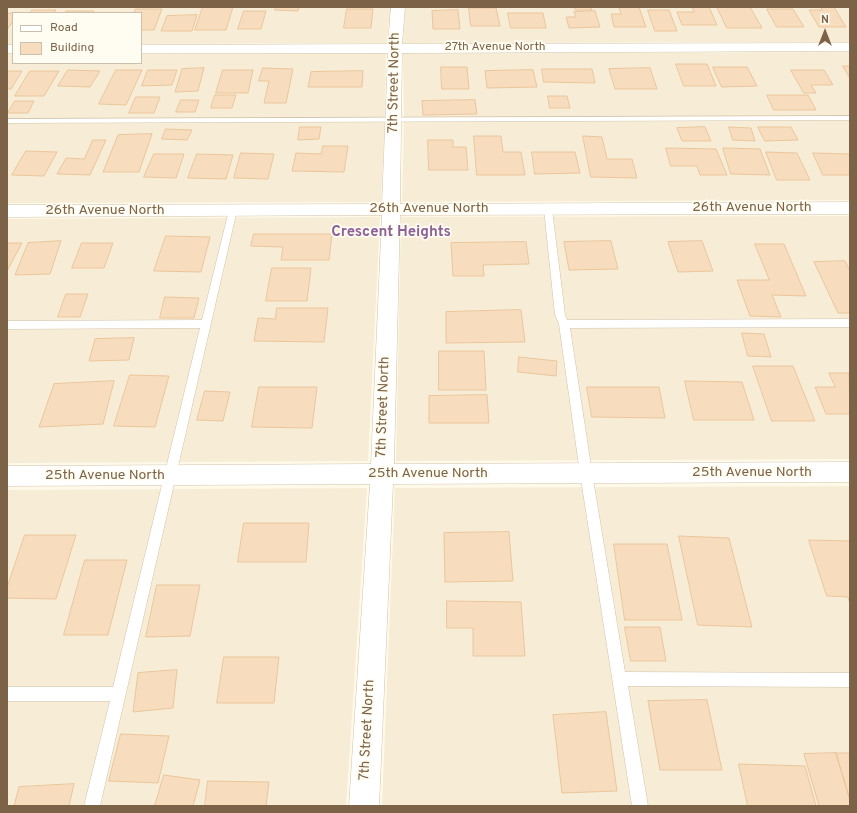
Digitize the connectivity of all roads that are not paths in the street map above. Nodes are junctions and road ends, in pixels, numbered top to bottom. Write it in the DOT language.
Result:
graph roads {
  1 [pos="398,7"];
  2 [pos="850,47"];
  3 [pos="395,48"];
  4 [pos="142,49"];
  5 [pos="850,118"];
  6 [pos="394,119"];
  7 [pos="7,121"];
  8 [pos="850,208"];
  9 [pos="548,209"];
  10 [pos="233,210"];
  11 [pos="391,210"];
  12 [pos="7,211"];
  13 [pos="850,323"];
  14 [pos="206,324"];
  15 [pos="564,324"];
  16 [pos="7,325"];
  17 [pos="850,472"];
  18 [pos="586,473"];
  19 [pos="382,474"];
  20 [pos="171,475"];
  21 [pos="7,476"];
  22 [pos="620,679"];
  23 [pos="850,680"];
  24 [pos="7,694"];
  25 [pos="119,694"];
  26 [pos="92,806"];
  27 [pos="364,806"];
  28 [pos="640,806"];
  1 -- 3 [label="street, 7th Street North"];
  2 -- 3 [label="street, 27th Avenue North"];
  3 -- 4 [label="street, 27th Avenue North"];
  3 -- 6 [label="street, 7th Street North"];
  5 -- 6 [label="lane"];
  6 -- 7 [label="lane"];
  6 -- 11 [label="street, 7th Street North"];
  8 -- 9 [label="street, 26th Avenue North"];
  9 -- 11 [label="street, 26th Avenue North"];
  9 -- 15 [label="lane"];
  10 -- 11 [label="street, 26th Avenue North"];
  10 -- 12 [label="street, 26th Avenue North"];
  10 -- 14 [label="lane"];
  11 -- 19 [label="street, 7th Street North"];
  13 -- 15 [label="lane"];
  14 -- 16 [label="lane"];
  14 -- 20 [label="lane"];
  15 -- 18 [label="lane"];
  17 -- 18 [label="street, 25th Avenue North"];
  18 -- 19 [label="street, 25th Avenue North"];
  18 -- 22 [label="lane"];
  19 -- 20 [label="street, 25th Avenue North"];
  19 -- 27 [label="street, 7th Street North"];
  20 -- 21 [label="street, 25th Avenue North"];
  20 -- 25 [label="lane"];
  22 -- 23 [label="lane"];
  22 -- 28 [label="lane"];
  24 -- 25 [label="lane"];
  25 -- 26 [label="lane"];
}
